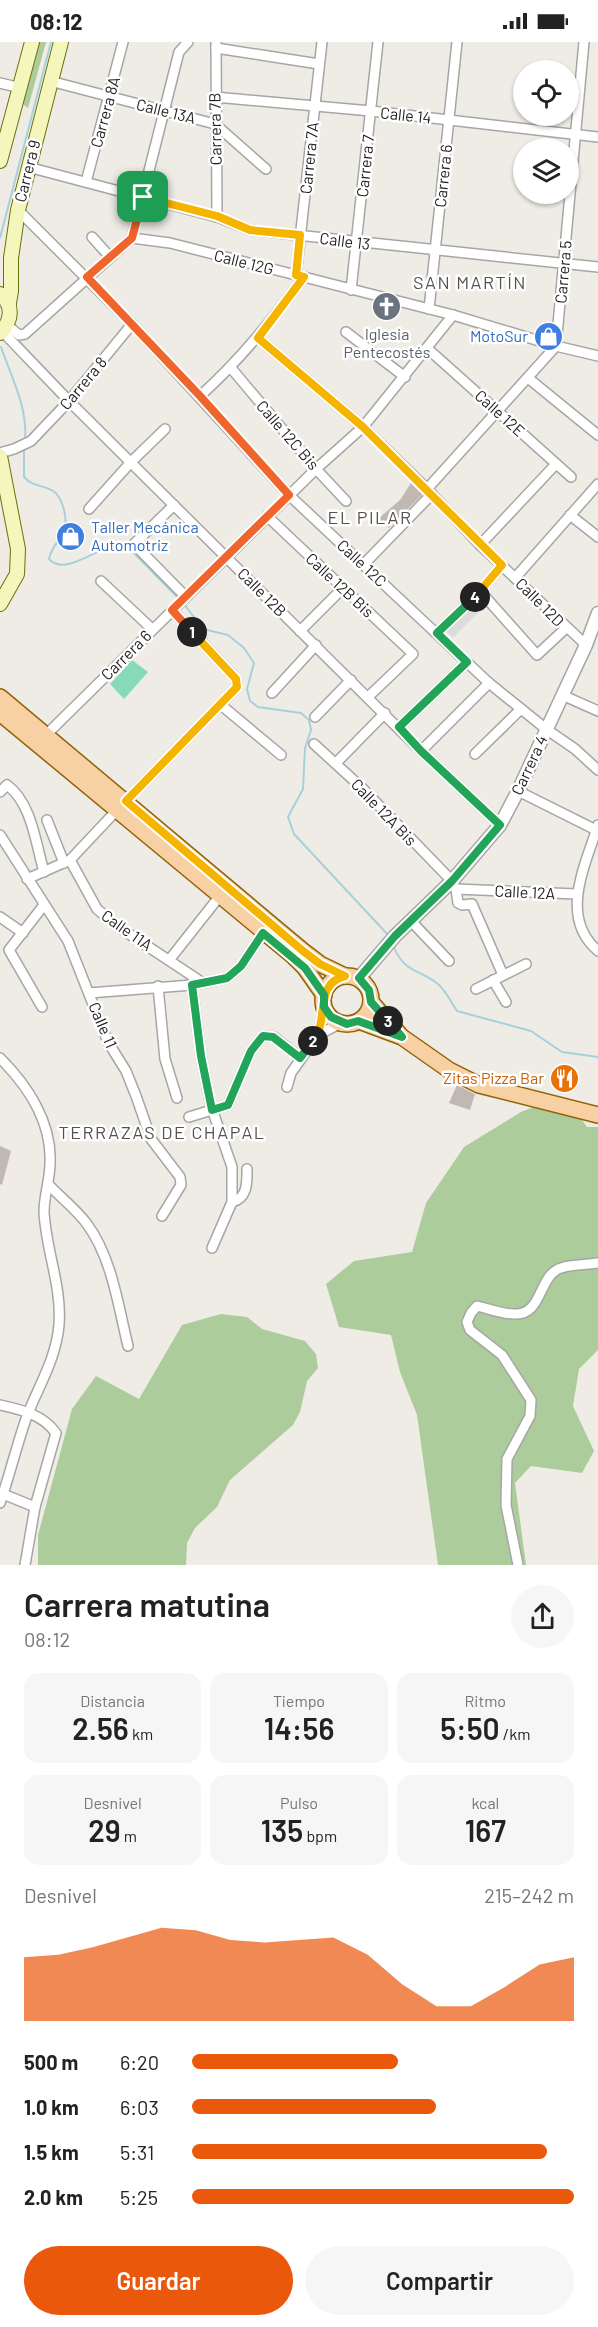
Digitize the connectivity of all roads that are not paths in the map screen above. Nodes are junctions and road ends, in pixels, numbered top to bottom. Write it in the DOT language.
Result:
graph roads {
  1 [pos="32,42"];
  2 [pos="61,42"];
  3 [pos="123,42"];
  4 [pos="188,42"];
  5 [pos="322,42"];
  6 [pos="378,42"];
  7 [pos="457,42"];
  8 [pos="584,42"];
  9 [pos="216,45"];
  10 [pos="320,64"];
  11 [pos="50,81"];
  12 [pos="0,83"];
  13 [pos="21,88"];
  14 [pos="110,97"];
  15 [pos="215,97"];
  16 [pos="315,107"];
  17 [pos="370,111"];
  18 [pos="165,112"];
  19 [pos="449,120"];
  20 [pos="215,124"];
  21 [pos="576,134"];
  22 [pos="598,137"];
  23 [pos="0,161"];
  24 [pos="28,167"];
  25 [pos="266,169"];
  26 [pos="86,182"];
  27 [pos="143,197"];
  28 [pos="18,210"];
  29 [pos="217,216"];
  30 [pos="300,235"];
  31 [pos="92,237"];
  32 [pos="132,238"];
  33 [pos="356,242"];
  34 [pos="435,251"];
  35 [pos="110,257"];
  36 [pos="564,263"];
  37 [pos="598,267"];
  38 [pos="300,276"];
  39 [pos="87,277"];
  40 [pos="351,290"];
  41 [pos="4,298"];
  42 [pos="429,309"];
  43 [pos="453,315"];
  44 [pos="132,324"];
  45 [pos="3,330"];
  46 [pos="346,332"];
  47 [pos="258,338"];
  48 [pos="556,346"];
  49 [pos="428,349"];
  50 [pos="598,356"];
  51 [pos="231,368"];
  52 [pos="405,377"];
  53 [pos="528,378"];
  54 [pos="200,396"];
  55 [pos="69,401"];
  56 [pos="498,412"];
  57 [pos="363,427"];
  58 [pos="165,429"];
  59 [pos="596,430"];
  60 [pos="0,455"];
  61 [pos="131,462"];
  62 [pos="556,464"];
  63 [pos="316,469"];
  64 [pos="571,477"];
  65 [pos="598,484"];
  66 [pos="430,492"];
  67 [pos="289,495"];
  68 [pos="346,501"];
  69 [pos="174,505"];
  70 [pos="89,509"];
  71 [pos="570,515"];
  72 [pos="267,516"];
  73 [pos="598,537"];
  74 [pos="480,545"];
  75 [pos="226,556"];
  76 [pos="364,564"];
  77 [pos="502,565"];
  78 [pos="515,578"];
  79 [pos="101,581"];
  80 [pos="343,588"];
  81 [pos="480,591"];
  82 [pos="179,603"];
  83 [pos="0,604"];
  84 [pos="597,616"];
  85 [pos="566,628"];
  86 [pos="152,629"];
  87 [pos="300,631"];
  88 [pos="437,633"];
  89 [pos="316,645"];
  90 [pos="586,645"];
  91 [pos="467,662"];
  92 [pos="351,680"];
  93 [pos="489,683"];
  94 [pos="272,693"];
  95 [pos="562,695"];
  96 [pos="0,697"];
  97 [pos="368,697"];
  98 [pos="221,705"];
  99 [pos="521,709"];
  100 [pos="598,710"];
  101 [pos="0,713"];
  102 [pos="385,713"];
  103 [pos="315,717"];
  104 [pos="399,727"];
  105 [pos="546,729"];
  106 [pos="47,734"];
  107 [pos="315,744"];
  108 [pos="421,751"];
  109 [pos="476,754"];
  110 [pos="281,755"];
  111 [pos="336,763"];
  112 [pos="598,770"];
  113 [pos="4,789"];
  114 [pos="518,792"];
  115 [pos="121,806"];
  116 [pos="47,820"];
  117 [pos="500,825"];
  118 [pos="597,827"];
  119 [pos="0,835"];
  120 [pos="67,862"];
  121 [pos="44,872"];
  122 [pos="27,879"];
  123 [pos="454,885"];
  124 [pos="577,894"];
  125 [pos="219,897"];
  126 [pos="44,905"];
  127 [pos="0,917"];
  128 [pos="411,921"];
  129 [pos="23,933"];
  130 [pos="263,933"];
  131 [pos="598,951"];
  132 [pos="170,959"];
  133 [pos="449,961"];
  134 [pos="526,964"];
  135 [pos="313,966"];
  136 [pos="503,975"];
  137 [pos="352,977"];
  138 [pos="493,980"];
  139 [pos="203,983"];
  140 [pos="192,985"];
  141 [pos="158,986"];
  142 [pos="476,989"];
  143 [pos="89,993"];
  144 [pos="324,1001"];
  145 [pos="371,1002"];
  146 [pos="506,1002"];
  147 [pos="42,1007"];
  148 [pos="358,1021"];
  149 [pos="341,1023"];
  150 [pos="318,1035"];
  151 [pos="402,1037"];
  152 [pos="0,1058"];
  153 [pos="300,1058"];
  154 [pos="287,1087"];
  155 [pos="177,1098"];
  156 [pos="212,1110"];
  157 [pos="598,1115"];
  158 [pos="189,1117"];
  159 [pos="247,1169"];
  160 [pos="48,1184"];
  161 [pos="232,1202"];
  162 [pos="162,1216"];
  163 [pos="212,1248"];
  164 [pos="598,1263"];
  165 [pos="128,1346"];
  166 [pos="0,1405"];
  167 [pos="29,1412"];
  168 [pos="2,1499"];
  169 [pos="35,1507"];
  170 [pos="25,1565"];
  171 [pos="518,1565"];
  1 -- 13 [label="main road, Carrera 9"];
  2 -- 11 [label="main road, Carrera 9"];
  3 -- 14 [label="street, Carrera 8A"];
  4 -- 18 [label="street"];
  5 -- 10 [label="street, Carrera 7A"];
  6 -- 17 [label="street, Carrera 7"];
  7 -- 19 [label="street, Carrera 6"];
  8 -- 21 [label="street, Carrera 5"];
  9 -- 10 [label="street"];
  9 -- 15 [label="street, Carrera 7B"];
  10 -- 16 [label="street, Carrera 7A"];
  11 -- 14 [label="street, Calle 13A"];
  11 -- 24 [label="main road, Carrera 9"];
  12 -- 13 [label="street"];
  13 -- 23 [label="main road, Carrera 9"];
  14 -- 18 [label="street, Calle 13A"];
  14 -- 26 [label="street, Carrera 8A"];
  15 -- 16 [label="street, Calle 14"];
  15 -- 20 [label="street, Carrera 7B"];
  16 -- 17 [label="street, Calle 14"];
  16 -- 30 [label="street, Carrera 7A"];
  17 -- 19 [label="street, Calle 14"];
  17 -- 33 [label="street, Carrera 7"];
  18 -- 20 [label="street, Calle 13A"];
  18 -- 27 [label="street"];
  19 -- 21 [label="street, Calle 14"];
  19 -- 34 [label="street, Carrera 6"];
  20 -- 25 [label="street, Calle 13A"];
  20 -- 29 [label="street, Carrera 7B"];
  21 -- 22 [label="street, Calle 14"];
  21 -- 36 [label="street, Carrera 5"];
  24 -- 26 [label="street, Calle 13"];
  24 -- 28 [label="main road, Carrera 9"];
  26 -- 27 [label="street, Calle 13"];
  27 -- 29 [label="street, Calle 13"];
  27 -- 32 [label="street"];
  28 -- 39 [label="street, Calle 12C"];
  28 -- 41 [label="main road, Carrera 9"];
  29 -- 30 [label="street, Calle 13"];
  30 -- 33 [label="street, Calle 13"];
  30 -- 38 [label="street, Carrera 7A"];
  31 -- 35 [label="street"];
  32 -- 35 [label="street"];
  32 -- 38 [label="street, Calle 12G"];
  33 -- 34 [label="street, Calle 13"];
  33 -- 40 [label="street, Carrera 7"];
  34 -- 36 [label="street, Calle 13"];
  34 -- 42 [label="street, Carrera 6"];
  35 -- 39 [label="street"];
  36 -- 37 [label="street, Calle 13"];
  36 -- 48 [label="street, Carrera 5"];
  38 -- 40 [label="street, Calle 12G"];
  38 -- 47 [label="street"];
  39 -- 44 [label="street, Calle 12C"];
  39 -- 45 [label="street"];
  40 -- 42 [label="street, Calle 12G"];
  41 -- 45 [label="main road, Carrera 9"];
  42 -- 43 [label="street, Calle 12G"];
  43 -- 48 [label="street, Calle 12G"];
  43 -- 49 [label="street, Carrera 6"];
  44 -- 54 [label="street, Calle 12C"];
  44 -- 55 [label="street, Carrera 8"];
  45 -- 55 [label="street, Calle 12B"];
  46 -- 52 [label="street"];
  47 -- 51 [label="street"];
  47 -- 57 [label="street, Calle 12D"];
  48 -- 50 [label="street, Calle 12G"];
  48 -- 53 [label="street"];
  49 -- 52 [label="street, Carrera 6"];
  49 -- 56 [label="street, Calle 12E"];
  51 -- 54 [label="street"];
  51 -- 63 [label="street, Calle 12C Bis"];
  52 -- 57 [label="street, Carrera 6"];
  53 -- 56 [label="street"];
  53 -- 59 [label="street"];
  54 -- 67 [label="street, Calle 12C"];
  55 -- 60 [label="street, Carrera 8"];
  55 -- 61 [label="street, Calle 12B"];
  56 -- 62 [label="street, Calle 12E"];
  56 -- 66 [label="street"];
  57 -- 63 [label="street, Carrera 6"];
  57 -- 66 [label="street, Calle 12D"];
  58 -- 61 [label="street"];
  60 -- 83 [label="main road"];
  61 -- 69 [label="street, Calle 12B"];
  61 -- 70 [label="street"];
  62 -- 64 [label="street, Calle 12E"];
  62 -- 74 [label="street"];
  63 -- 67 [label="street, Carrera 6"];
  63 -- 68 [label="street, Calle 12C Bis"];
  65 -- 71 [label="street"];
  66 -- 74 [label="street, Calle 12D"];
  66 -- 76 [label="street"];
  67 -- 72 [label="street, Carrera 6"];
  67 -- 76 [label="street, Calle 12C"];
  69 -- 75 [label="street, Calle 12B"];
  69 -- 82 [label="street"];
  71 -- 73 [label="street"];
  71 -- 78 [label="street"];
  72 -- 75 [label="street, Carrera 6"];
  72 -- 80 [label="street, Calle 12B Bis"];
  74 -- 77 [label="street, Calle 12D"];
  75 -- 82 [label="street, Carrera 6"];
  75 -- 87 [label="street, Calle 12B"];
  76 -- 88 [label="street, Calle 12C"];
  77 -- 78 [label="street, Calle 12D"];
  77 -- 81 [label="street"];
  78 -- 85 [label="street, Calle 12D"];
  79 -- 86 [label="street"];
  80 -- 87 [label="street"];
  80 -- 97 [label="street, Calle 12B Bis"];
  81 -- 85 [label="street"];
  81 -- 88 [label="street"];
  82 -- 86 [label="street, Carrera 6"];
  82 -- 98 [label="street"];
  84 -- 90 [label="street, Carrera 4"];
  85 -- 90 [label="street, Calle 12D"];
  86 -- 106 [label="street, Carrera 6"];
  87 -- 89 [label="street, Calle 12B"];
  88 -- 91 [label="street, Calle 12C"];
  89 -- 92 [label="street, Calle 12B"];
  89 -- 94 [label="street"];
  90 -- 95 [label="street, Carrera 4"];
  91 -- 93 [label="street, Calle 12C"];
  91 -- 104 [label="street"];
  92 -- 97 [label="street, Calle 12B"];
  92 -- 103 [label="street"];
  93 -- 99 [label="street, Calle 12C"];
  93 -- 108 [label="street"];
  95 -- 100 [label="street"];
  95 -- 105 [label="street, Carrera 4"];
  96 -- 106 [label="main road"];
  97 -- 102 [label="street, Calle 12B"];
  98 -- 110 [label="street"];
  98 -- 115 [label="street"];
  99 -- 105 [label="street, Calle 12C"];
  99 -- 109 [label="street"];
  101 -- 115 [label="main road"];
  102 -- 104 [label="street, Calle 12B"];
  102 -- 111 [label="street"];
  104 -- 108 [label="street, Calle 12B"];
  105 -- 112 [label="street, Calle 12C"];
  105 -- 114 [label="street, Carrera 4"];
  106 -- 115 [label="main road"];
  107 -- 111 [label="street, Calle 12A Bis"];
  108 -- 117 [label="street, Calle 12B"];
  111 -- 123 [label="street, Calle 12A Bis"];
  113 -- 121 [label="street"];
  114 -- 117 [label="street, Carrera 4"];
  114 -- 118 [label="street"];
  115 -- 120 [label="street"];
  115 -- 125 [label="main road"];
  115 -- 135 [label="main road"];
  116 -- 120 [label="street, Calle 11A"];
  117 -- 123 [label="street, Carrera 4"];
  118 -- 124 [label="street"];
  119 -- 122 [label="street, Calle 11"];
  120 -- 121 [label="street"];
  120 -- 132 [label="street, Calle 11A"];
  121 -- 122 [label="street"];
  122 -- 126 [label="street, Calle 11"];
  123 -- 124 [label="street, Calle 12A"];
  123 -- 128 [label="street, Carrera 4"];
  123 -- 136 [label="street, Calle 12A Bis"];
  124 -- 131 [label="street, Calle 12A"];
  125 -- 130 [label="main road"];
  125 -- 132 [label="street"];
  126 -- 129 [label="street"];
  126 -- 143 [label="street, Calle 11"];
  127 -- 129 [label="street"];
  128 -- 133 [label="street"];
  128 -- 137 [label="street, Carrera 4"];
  129 -- 147 [label="street"];
  130 -- 135 [label="main road"];
  130 -- 139 [label="street"];
  132 -- 139 [label="street, Calle 11A"];
  134 -- 136 [label="street"];
  135 -- 137 [label="main road"];
  135 -- 144 [label="main road"];
  136 -- 138 [label="street"];
  137 -- 144 [label="main road"];
  137 -- 145 [label="main road"];
  138 -- 142 [label="street"];
  138 -- 146 [label="street"];
  139 -- 140 [label="street"];
  140 -- 141 [label="street"];
  140 -- 156 [label="street"];
  141 -- 143 [label="street"];
  141 -- 155 [label="street"];
  143 -- 162 [label="street, Calle 11"];
  144 -- 149 [label="main road"];
  144 -- 150 [label="street"];
  145 -- 148 [label="main road"];
  145 -- 151 [label="main road"];
  148 -- 149 [label="main road"];
  148 -- 151 [label="main road"];
  149 -- 150 [label="street"];
  150 -- 153 [label="street"];
  151 -- 157 [label="main road"];
  152 -- 160 [label="street"];
  153 -- 154 [label="street"];
  153 -- 156 [label="street"];
  156 -- 158 [label="street"];
  156 -- 161 [label="street"];
  159 -- 161 [label="street"];
  160 -- 165 [label="street"];
  160 -- 167 [label="street"];
  161 -- 163 [label="street"];
  164 -- 171 [label="street"];
  166 -- 167 [label="street"];
  167 -- 168 [label="street"];
  167 -- 169 [label="street"];
  168 -- 169 [label="street"];
  169 -- 170 [label="street"];
}
